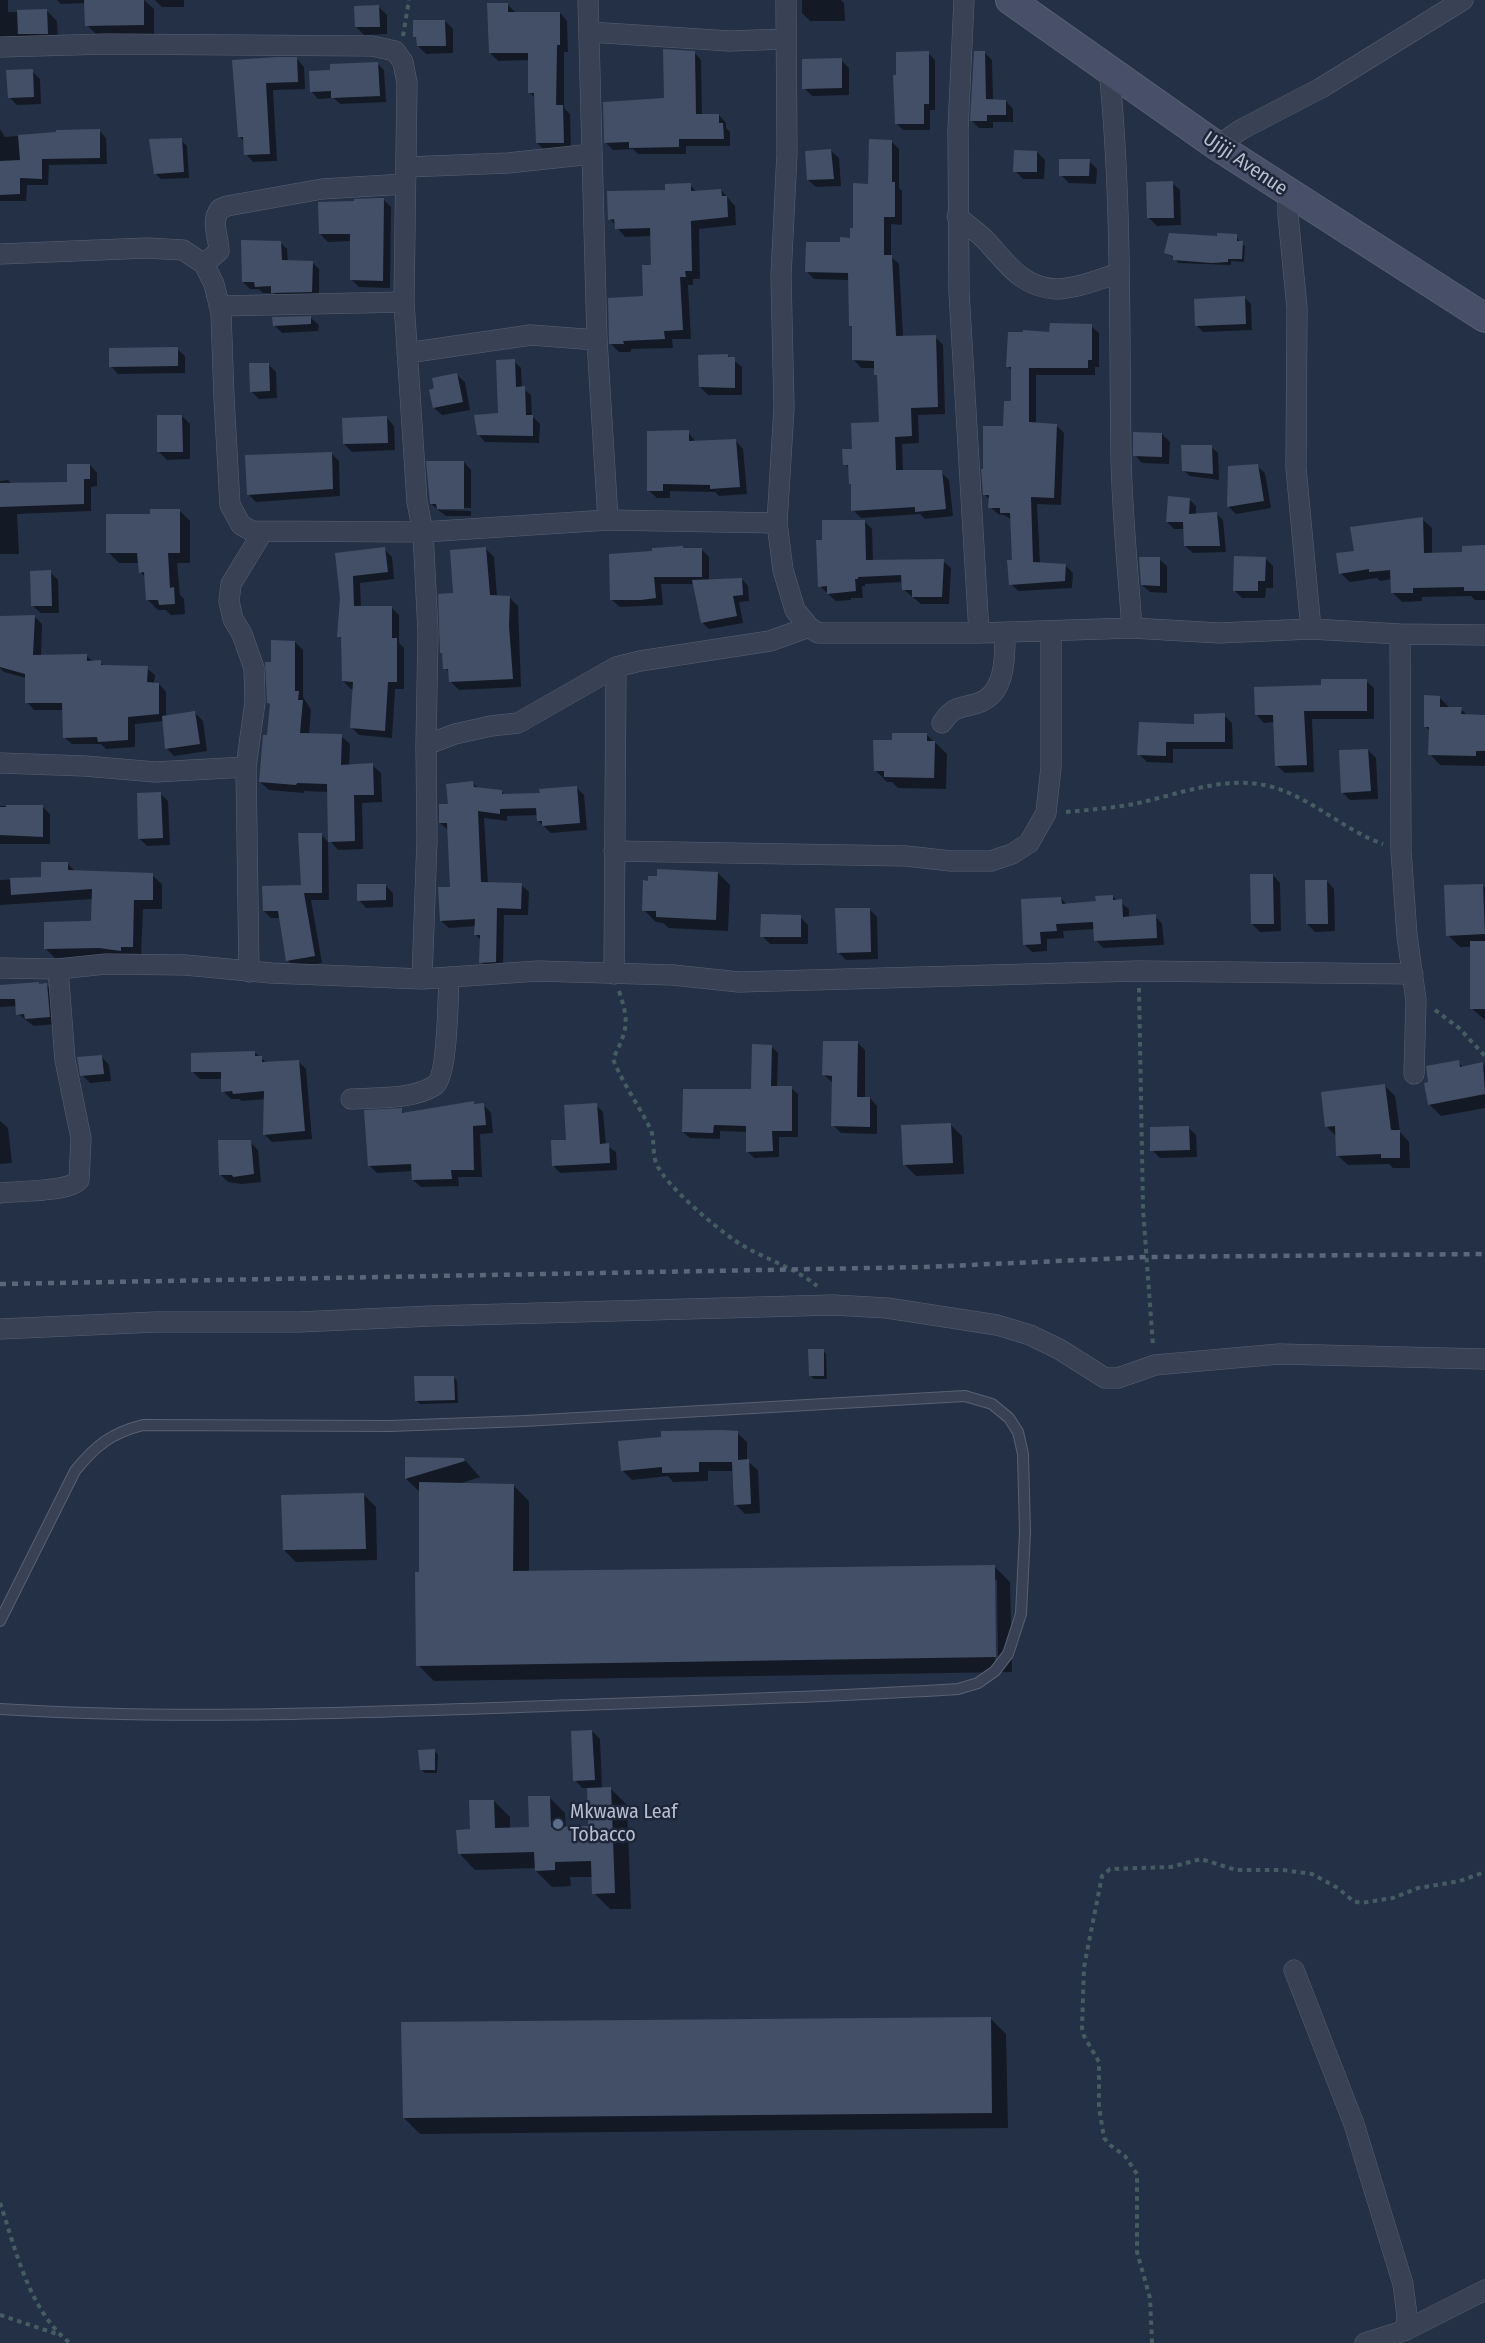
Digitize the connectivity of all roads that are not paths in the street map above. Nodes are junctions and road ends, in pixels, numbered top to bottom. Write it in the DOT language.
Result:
graph roads {
  1 [pos="588,0"];
  2 [pos="786,0"];
  3 [pos="963,0"];
  4 [pos="1010,0"];
  5 [pos="1463,0"];
  6 [pos="590,32"];
  7 [pos="785,39"];
  8 [pos="0,46"];
  9 [pos="1109,69"];
  10 [pos="1217,146"];
  11 [pos="592,154"];
  12 [pos="406,175"];
  13 [pos="1288,193"];
  14 [pos="957,216"];
  15 [pos="0,254"];
  16 [pos="204,264"];
  17 [pos="1119,273"];
  18 [pos="404,302"];
  19 [pos="219,306"];
  20 [pos="1485,318"];
  21 [pos="597,340"];
  22 [pos="407,353"];
  23 [pos="608,520"];
  24 [pos="777,523"];
  25 [pos="423,532"];
  26 [pos="262,533"];
  27 [pos="809,627"];
  28 [pos="1132,628"];
  29 [pos="1311,629"];
  30 [pos="1051,631"];
  31 [pos="979,633"];
  32 [pos="1005,633"];
  33 [pos="1400,634"];
  34 [pos="1485,635"];
  35 [pos="616,667"];
  36 [pos="942,723"];
  37 [pos="426,745"];
  38 [pos="0,763"];
  39 [pos="246,766"];
  40 [pos="614,851"];
  41 [pos="0,968"];
  42 [pos="58,969"];
  43 [pos="249,972"];
  44 [pos="614,974"];
  45 [pos="1413,974"];
  46 [pos="449,977"];
  47 [pos="423,979"];
  48 [pos="1414,1074"];
  49 [pos="351,1099"];
  50 [pos="0,1193"];
  51 [pos="0,1329"];
  52 [pos="1485,1359"];
  53 [pos="0,1621"];
  54 [pos="0,1709"];
  55 [pos="1294,1970"];
  56 [pos="1485,2290"];
  57 [pos="1406,2330"];
  58 [pos="1365,2343"];
  1 -- 6 [label="street"];
  2 -- 7 [label="street"];
  3 -- 14 [label="street"];
  4 -- 9 [label="main road, Ujiji Avenue"];
  5 -- 10 [label="street"];
  6 -- 7 [label="street"];
  6 -- 11 [label="street"];
  7 -- 24 [label="street"];
  8 -- 12 [label="street"];
  9 -- 10 [label="main road, Ujiji Avenue"];
  9 -- 17 [label="street"];
  10 -- 13 [label="main road, Ujiji Avenue"];
  11 -- 12 [label="street"];
  11 -- 21 [label="street"];
  12 -- 16 [label="street"];
  12 -- 18 [label="street"];
  13 -- 20 [label="main road, Ujiji Avenue"];
  13 -- 29 [label="street"];
  14 -- 17 [label="street"];
  14 -- 31 [label="street"];
  15 -- 16 [label="street"];
  16 -- 19 [label="street"];
  17 -- 28 [label="street"];
  18 -- 19 [label="street"];
  18 -- 22 [label="street"];
  19 -- 26 [label="street"];
  21 -- 22 [label="street"];
  21 -- 23 [label="street"];
  22 -- 25 [label="street"];
  23 -- 24 [label="street"];
  23 -- 25 [label="street"];
  24 -- 27 [label="street"];
  25 -- 26 [label="street"];
  25 -- 37 [label="street"];
  26 -- 39 [label="street"];
  27 -- 31 [label="street"];
  27 -- 35 [label="street"];
  28 -- 29 [label="street"];
  28 -- 30 [label="street"];
  29 -- 33 [label="street"];
  30 -- 32 [label="street"];
  30 -- 40 [label="street"];
  31 -- 32 [label="street"];
  32 -- 36 [label="street"];
  33 -- 34 [label="street"];
  33 -- 45 [label="street"];
  35 -- 37 [label="street"];
  35 -- 40 [label="street"];
  37 -- 47 [label="street"];
  38 -- 39 [label="street"];
  39 -- 43 [label="street"];
  40 -- 44 [label="street"];
  41 -- 42 [label="street"];
  42 -- 43 [label="street"];
  42 -- 50 [label="street"];
  43 -- 47 [label="street"];
  44 -- 45 [label="street"];
  44 -- 46 [label="street"];
  45 -- 48 [label="street"];
  46 -- 47 [label="street"];
  46 -- 49 [label="street"];
  51 -- 52 [label="street"];
  53 -- 54 [label="lane"];
  55 -- 57 [label="street"];
  56 -- 57 [label="street"];
  57 -- 58 [label="street"];
}
